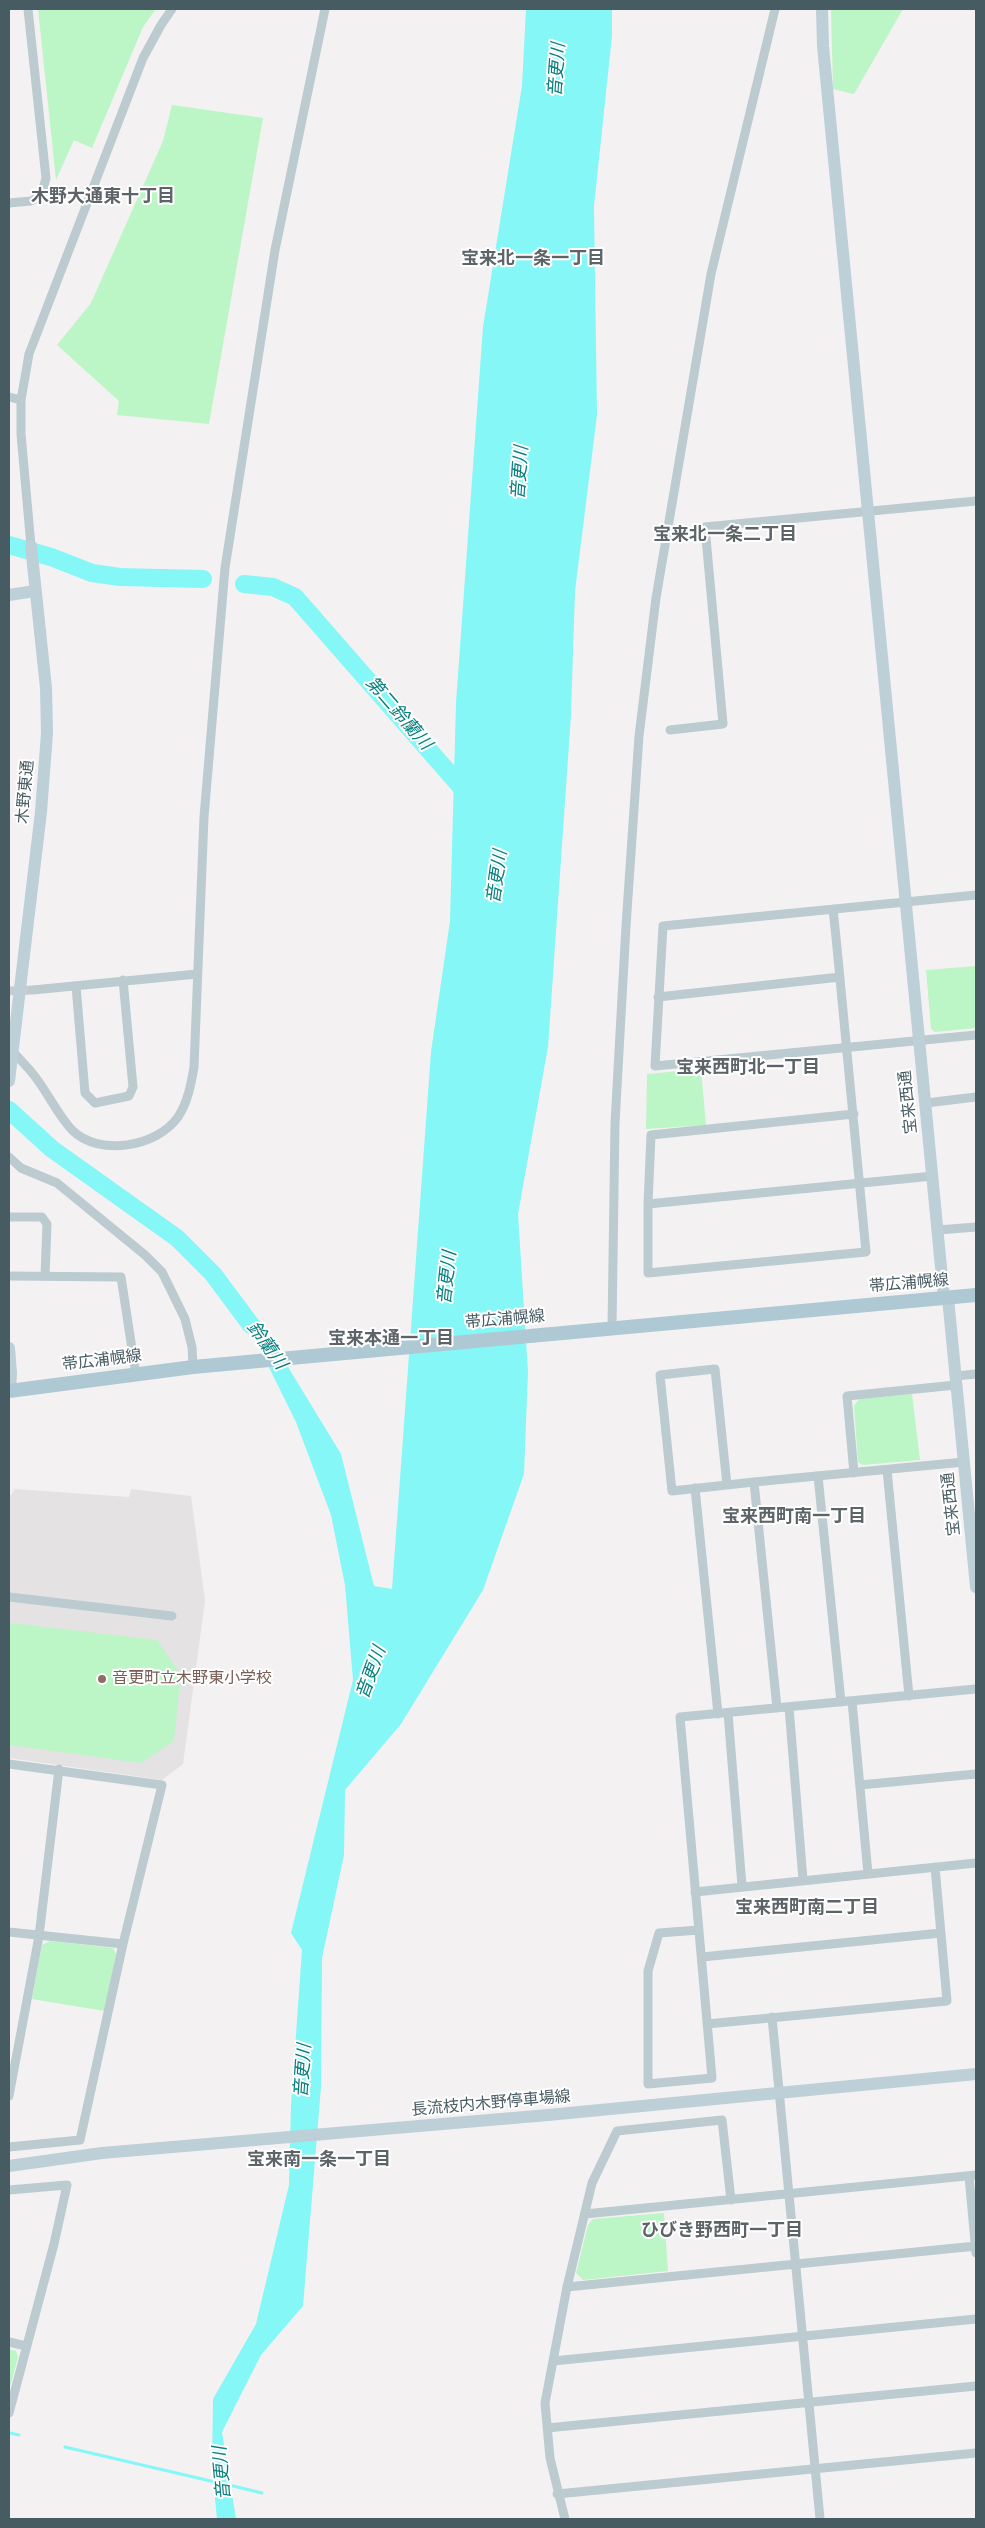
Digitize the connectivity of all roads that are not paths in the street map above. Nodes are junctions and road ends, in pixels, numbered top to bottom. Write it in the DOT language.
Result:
graph roads {
  1 [pos="28,9"];
  2 [pos="172,9"];
  3 [pos="325,9"];
  4 [pos="775,9"];
  5 [pos="822,9"];
  6 [pos="9,203"];
  7 [pos="9,397"];
  8 [pos="21,400"];
  9 [pos="976,501"];
  10 [pos="868,512"];
  11 [pos="32,552"];
  12 [pos="35,591"];
  13 [pos="9,594"];
  14 [pos="670,730"];
  15 [pos="976,896"];
  16 [pos="906,902"];
  17 [pos="833,909"];
  18 [pos="197,974"];
  19 [pos="840,977"];
  20 [pos="123,980"];
  21 [pos="76,986"];
  22 [pos="33,990"];
  23 [pos="658,997"];
  24 [pos="976,1035"];
  25 [pos="920,1041"];
  26 [pos="847,1047"];
  27 [pos="11,1049"];
  28 [pos="9,1081"];
  29 [pos="976,1097"];
  30 [pos="926,1103"];
  31 [pos="854,1114"];
  32 [pos="9,1157"];
  33 [pos="933,1176"];
  34 [pos="860,1183"];
  35 [pos="648,1204"];
  36 [pos="9,1216"];
  37 [pos="976,1227"];
  38 [pos="938,1230"];
  39 [pos="9,1276"];
  40 [pos="45,1276"];
  41 [pos="976,1295"];
  42 [pos="946,1298"];
  43 [pos="605,1328"];
  44 [pos="9,1348"];
  45 [pos="200,1367"];
  46 [pos="976,1374"];
  47 [pos="136,1375"];
  48 [pos="956,1381"];
  49 [pos="9,1394"];
  50 [pos="964,1462"];
  51 [pos="887,1470"];
  52 [pos="854,1473"];
  53 [pos="818,1476"];
  54 [pos="754,1482"];
  55 [pos="727,1485"];
  56 [pos="695,1488"];
  57 [pos="973,1517"];
  58 [pos="976,1586"];
  59 [pos="9,1597"];
  60 [pos="172,1616"];
  61 [pos="976,1689"];
  62 [pos="909,1696"];
  63 [pos="852,1701"];
  64 [pos="841,1702"];
  65 [pos="789,1707"];
  66 [pos="777,1708"];
  67 [pos="728,1713"];
  68 [pos="718,1714"];
  69 [pos="9,1764"];
  70 [pos="59,1769"];
  71 [pos="976,1774"];
  72 [pos="860,1785"];
  73 [pos="976,1863"];
  74 [pos="935,1867"];
  75 [pos="868,1874"];
  76 [pos="803,1880"];
  77 [pos="742,1886"];
  78 [pos="695,1892"];
  79 [pos="699,1930"];
  80 [pos="9,1932"];
  81 [pos="941,1934"];
  82 [pos="39,1936"];
  83 [pos="123,1944"];
  84 [pos="702,1956"];
  85 [pos="772,2017"];
  86 [pos="707,2024"];
  87 [pos="976,2074"];
  88 [pos="780,2093"];
  89 [pos="9,2096"];
  90 [pos="9,2147"];
  91 [pos="9,2166"];
  92 [pos="973,2176"];
  93 [pos="9,2190"];
  94 [pos="788,2195"];
  95 [pos="731,2200"];
  96 [pos="585,2214"];
  97 [pos="976,2250"];
  98 [pos="796,2264"];
  99 [pos="566,2287"];
  100 [pos="976,2319"];
  101 [pos="803,2337"];
  102 [pos="9,2342"];
  103 [pos="26,2346"];
  104 [pos="553,2360"];
  105 [pos="976,2386"];
  106 [pos="809,2402"];
  107 [pos="9,2413"];
  108 [pos="547,2428"];
  109 [pos="976,2453"];
  110 [pos="816,2469"];
  111 [pos="557,2494"];
  112 [pos="565,2519"];
  113 [pos="820,2519"];
  1 -- 6 [label="street"];
  2 -- 8 [label="street"];
  3 -- 18 [label="street"];
  4 -- 43 [label="street"];
  5 -- 10 [label="street, 宝来西通"];
  7 -- 8 [label="street"];
  8 -- 11 [label="street"];
  9 -- 10 [label="street"];
  10 -- 14 [label="street"];
  10 -- 16 [label="street, 宝来西通"];
  11 -- 12 [label="street, 木野東通"];
  12 -- 13 [label="street"];
  12 -- 27 [label="street, 木野東通"];
  15 -- 16 [label="street"];
  16 -- 17 [label="street"];
  16 -- 25 [label="street, 宝来西通"];
  17 -- 19 [label="street"];
  17 -- 23 [label="street"];
  18 -- 20 [label="street"];
  18 -- 27 [label="street"];
  19 -- 23 [label="street"];
  19 -- 26 [label="street"];
  20 -- 21 [label="street"];
  20 -- 21 [label="street"];
  21 -- 22 [label="street"];
  23 -- 26 [label="street"];
  24 -- 25 [label="street"];
  25 -- 26 [label="street"];
  25 -- 30 [label="street, 宝来西通"];
  26 -- 31 [label="street"];
  27 -- 28 [label="street, 木野東通"];
  29 -- 30 [label="street"];
  30 -- 33 [label="street, 宝来西通"];
  31 -- 34 [label="street"];
  31 -- 35 [label="street"];
  32 -- 45 [label="street"];
  33 -- 34 [label="street"];
  33 -- 38 [label="street, 宝来西通"];
  34 -- 35 [label="street"];
  34 -- 35 [label="street"];
  36 -- 40 [label="street"];
  37 -- 38 [label="street"];
  38 -- 42 [label="street, 宝来西通"];
  39 -- 40 [label="street"];
  40 -- 47 [label="street"];
  41 -- 42 [label="main road, 帯広浦幌線"];
  42 -- 43 [label="main road, 帯広浦幌線"];
  42 -- 48 [label="street, 宝来西通"];
  43 -- 45 [label="main road, 帯広浦幌線"];
  44 -- 49 [label="street"];
  45 -- 47 [label="main road, 帯広浦幌線"];
  46 -- 48 [label="street"];
  47 -- 49 [label="main road, 帯広浦幌線"];
  48 -- 50 [label="street, 宝来西通"];
  48 -- 52 [label="street"];
  50 -- 51 [label="street"];
  50 -- 57 [label="street, 宝来西通"];
  51 -- 52 [label="street"];
  51 -- 62 [label="street"];
  52 -- 53 [label="street"];
  53 -- 54 [label="street"];
  53 -- 64 [label="street"];
  54 -- 55 [label="street"];
  54 -- 66 [label="street"];
  55 -- 56 [label="street"];
  55 -- 56 [label="street"];
  56 -- 68 [label="street"];
  57 -- 58 [label="street, 宝来西通"];
  59 -- 60 [label="street"];
  61 -- 62 [label="street"];
  62 -- 63 [label="street"];
  63 -- 64 [label="street"];
  63 -- 72 [label="street"];
  64 -- 65 [label="street"];
  65 -- 66 [label="street"];
  65 -- 76 [label="street"];
  66 -- 67 [label="street"];
  67 -- 68 [label="street"];
  67 -- 77 [label="street"];
  68 -- 78 [label="street"];
  69 -- 70 [label="street"];
  70 -- 82 [label="street"];
  70 -- 83 [label="street"];
  71 -- 72 [label="street"];
  72 -- 75 [label="street"];
  73 -- 74 [label="street"];
  74 -- 75 [label="street"];
  74 -- 81 [label="street"];
  75 -- 76 [label="street"];
  76 -- 77 [label="street"];
  77 -- 78 [label="street"];
  78 -- 79 [label="street"];
  79 -- 84 [label="street"];
  79 -- 86 [label="street"];
  80 -- 82 [label="street"];
  81 -- 84 [label="street"];
  81 -- 85 [label="street"];
  82 -- 83 [label="street"];
  82 -- 89 [label="street"];
  83 -- 90 [label="street"];
  84 -- 86 [label="street"];
  85 -- 86 [label="street"];
  85 -- 88 [label="street"];
  87 -- 88 [label="street, 長流枝内木野停車場線"];
  88 -- 91 [label="street, 長流枝内木野停車場線"];
  88 -- 94 [label="street"];
  92 -- 94 [label="street"];
  92 -- 97 [label="street"];
  93 -- 103 [label="street"];
  94 -- 95 [label="street"];
  94 -- 98 [label="street"];
  95 -- 96 [label="street"];
  95 -- 96 [label="street"];
  96 -- 99 [label="street"];
  97 -- 98 [label="street"];
  98 -- 99 [label="street"];
  98 -- 101 [label="street"];
  99 -- 104 [label="street"];
  100 -- 101 [label="street"];
  101 -- 104 [label="street"];
  101 -- 106 [label="street"];
  102 -- 103 [label="street"];
  103 -- 107 [label="street"];
  104 -- 108 [label="street"];
  105 -- 106 [label="street"];
  106 -- 108 [label="street"];
  106 -- 110 [label="street"];
  108 -- 111 [label="street"];
  109 -- 110 [label="street"];
  110 -- 111 [label="street"];
  110 -- 113 [label="street"];
  111 -- 112 [label="street"];
}
